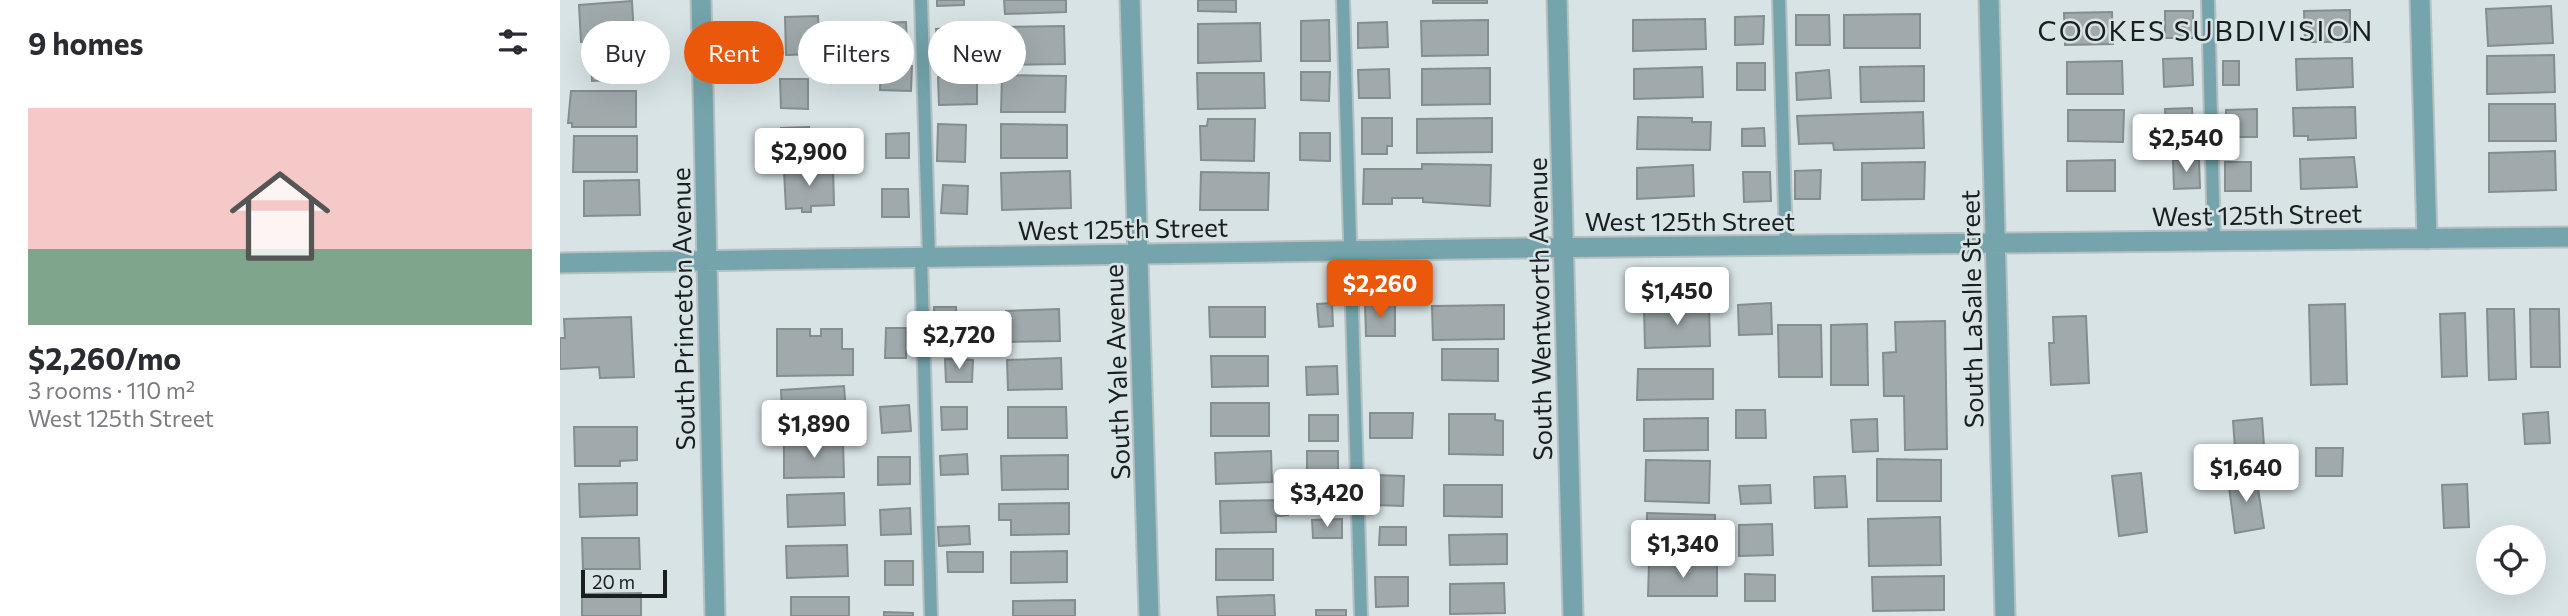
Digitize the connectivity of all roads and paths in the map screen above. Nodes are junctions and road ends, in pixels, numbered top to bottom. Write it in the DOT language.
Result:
graph roads {
  1 [pos="701,0"];
  2 [pos="921,0"];
  3 [pos="1130,0"];
  4 [pos="1343,0"];
  5 [pos="1557,0"];
  6 [pos="1779,0"];
  7 [pos="1989,0"];
  8 [pos="2208,0"];
  9 [pos="2420,0"];
  10 [pos="2568,237"];
  11 [pos="2427,239"];
  12 [pos="2214,241"];
  13 [pos="1996,244"];
  14 [pos="1786,246"];
  15 [pos="1563,247"];
  16 [pos="1350,250"];
  17 [pos="1139,254"];
  18 [pos="925,257"];
  19 [pos="707,260"];
  20 [pos="560,263"];
  21 [pos="715,616"];
  22 [pos="931,616"];
  23 [pos="1149,616"];
  24 [pos="1361,616"];
  25 [pos="1573,616"];
  26 [pos="2005,616"];
  1 -- 19 [label="street, South Princeton Avenue"];
  2 -- 18 [label="lane"];
  3 -- 17 [label="street, South Yale Avenue"];
  4 -- 16 [label="lane"];
  5 -- 15 [label="street, South Wentworth Avenue"];
  6 -- 14 [label="lane"];
  7 -- 13 [label="street, South LaSalle Street"];
  8 -- 12 [label="lane"];
  9 -- 11 [label="street"];
  10 -- 11 [label="street, West 125th Street"];
  11 -- 12 [label="street, West 125th Street"];
  12 -- 13 [label="street, West 125th Street"];
  13 -- 14 [label="street, West 125th Street"];
  13 -- 26 [label="street, South LaSalle Street"];
  14 -- 15 [label="street, West 125th Street"];
  15 -- 16 [label="street, West 125th Street"];
  15 -- 25 [label="street, South Wentworth Avenue"];
  16 -- 17 [label="street, West 125th Street"];
  16 -- 24 [label="lane"];
  17 -- 18 [label="street, West 125th Street"];
  17 -- 23 [label="street, South Yale Avenue"];
  18 -- 19 [label="street, West 125th Street"];
  18 -- 22 [label="lane"];
  19 -- 20 [label="street, West 125th Street"];
  19 -- 21 [label="street, South Princeton Avenue"];
}
